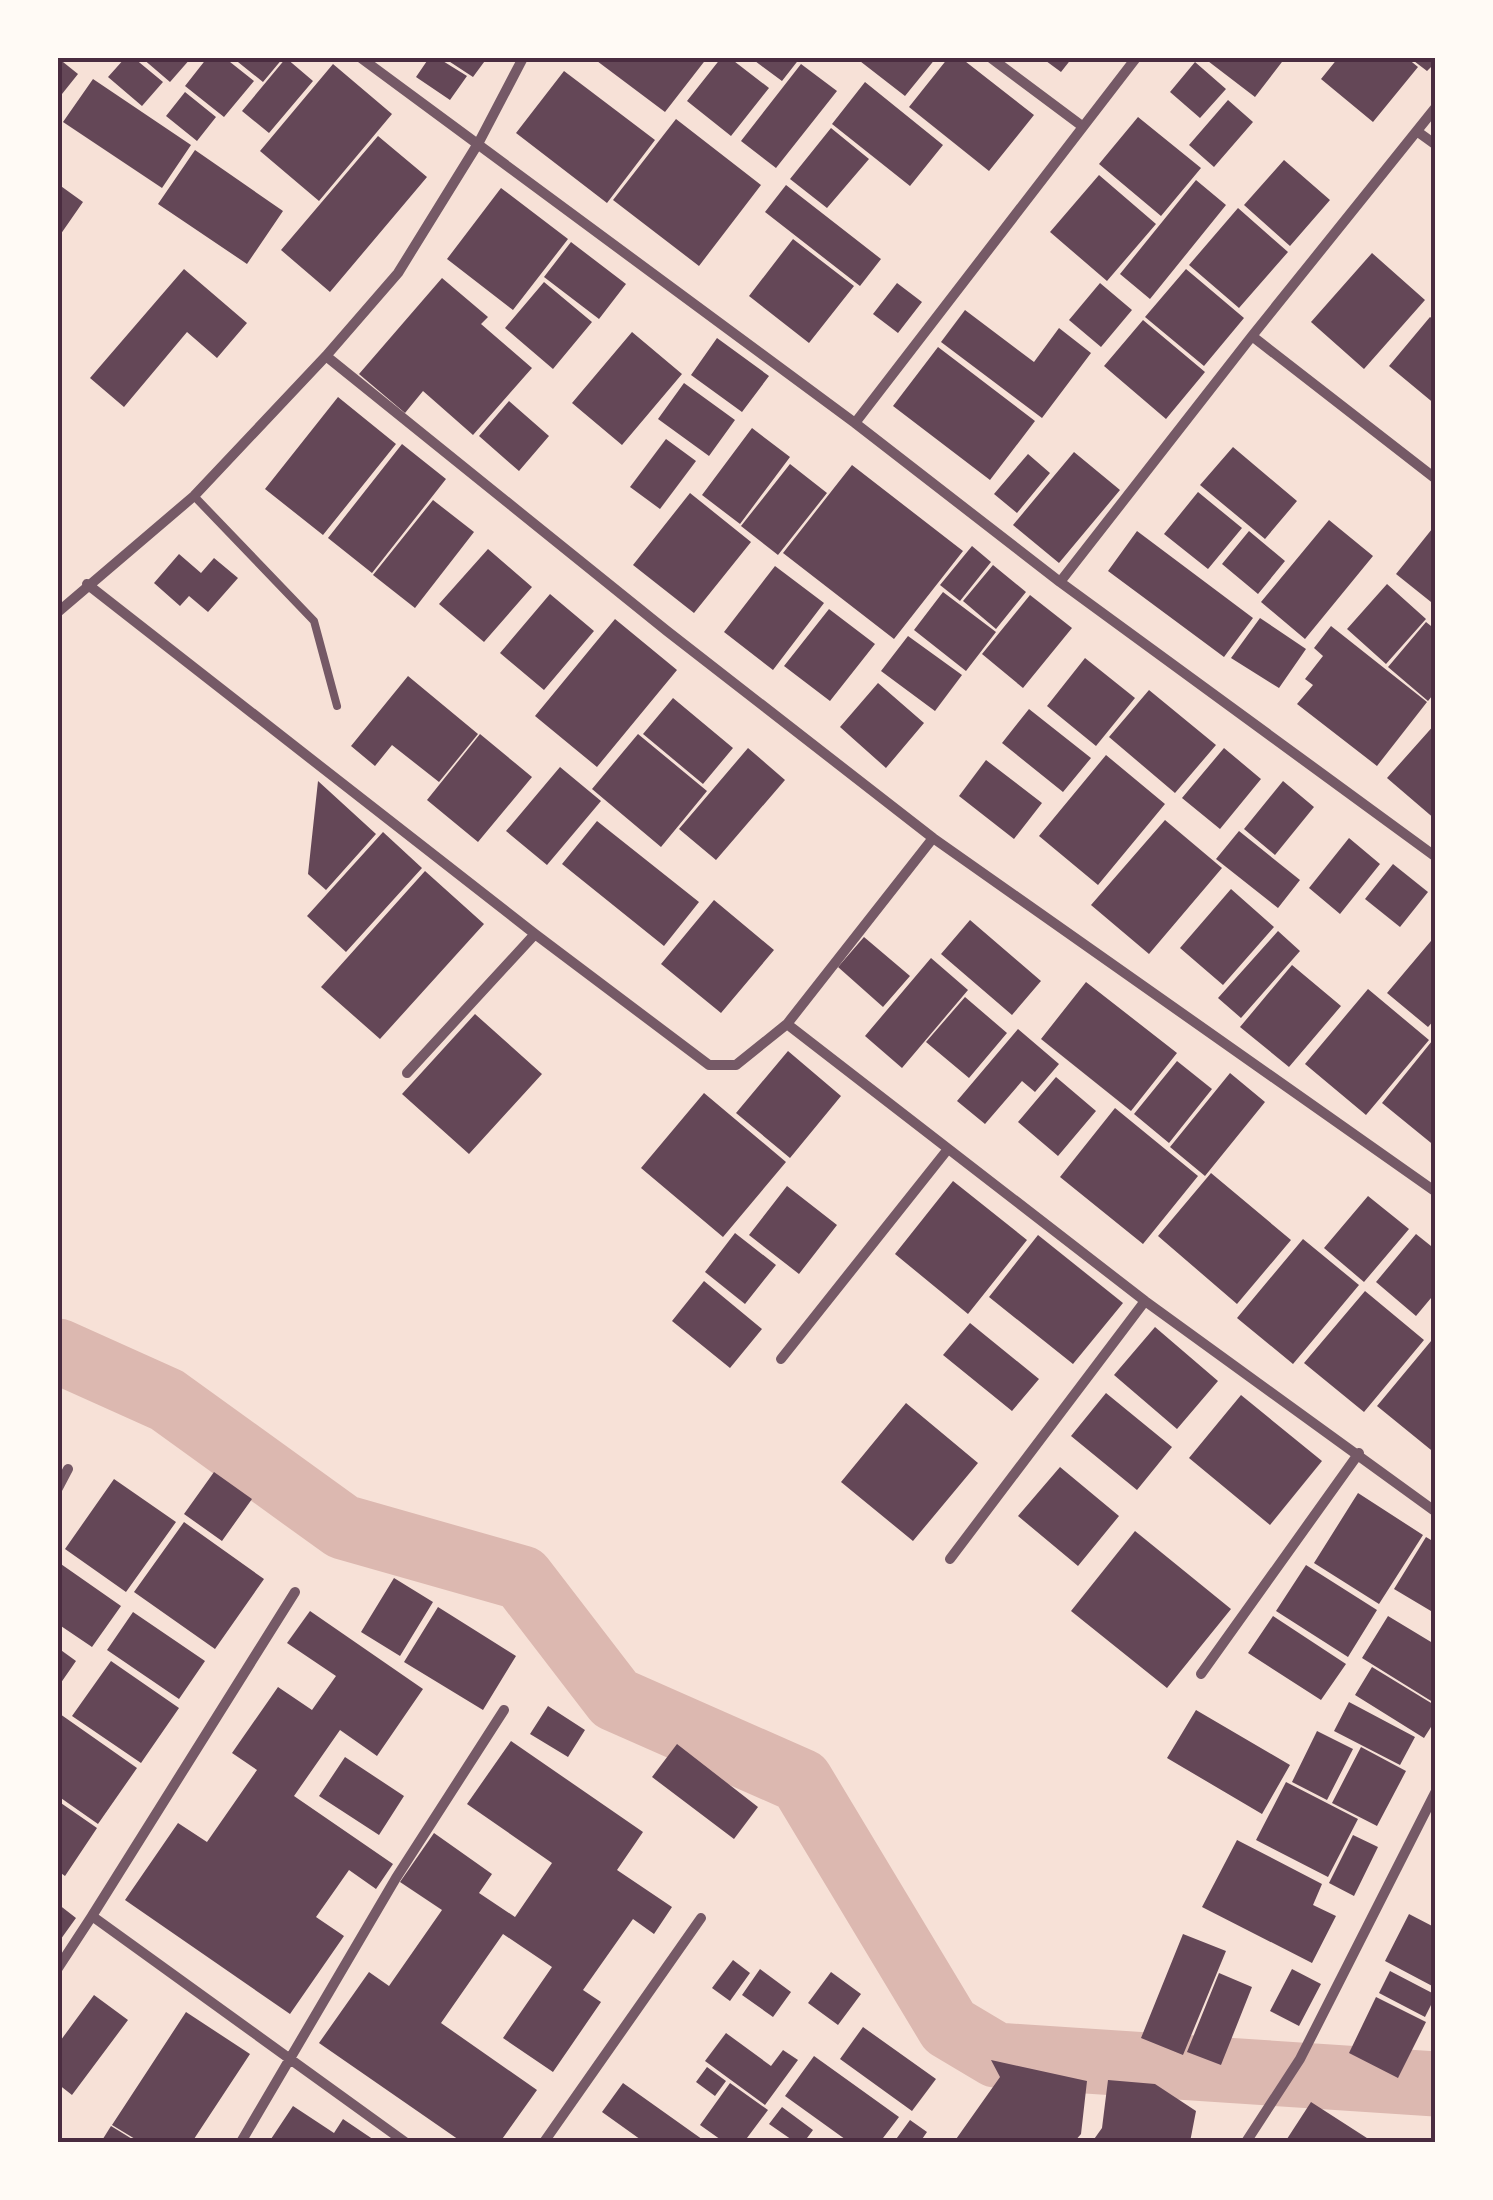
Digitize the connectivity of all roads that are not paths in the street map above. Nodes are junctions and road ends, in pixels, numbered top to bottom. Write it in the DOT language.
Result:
graph roads {
  1 [pos="361,58"];
  2 [pos="522,58"];
  3 [pos="991,58"];
  4 [pos="1136,58"];
  5 [pos="1436,107"];
  6 [pos="1082,126"];
  7 [pos="1418,132"];
  8 [pos="479,142"];
  9 [pos="1436,145"];
  10 [pos="1252,336"];
  11 [pos="326,356"];
  12 [pos="854,423"];
  13 [pos="1436,479"];
  14 [pos="194,496"];
  15 [pos="1060,582"];
  16 [pos="87,584"];
  17 [pos="58,612"];
  18 [pos="337,706"];
  19 [pos="932,838"];
  20 [pos="1436,857"];
  21 [pos="535,934"];
  22 [pos="787,1024"];
  23 [pos="406,1072"];
  24 [pos="948,1149"];
  25 [pos="1436,1192"];
  26 [pos="1145,1301"];
  27 [pos="781,1359"];
  28 [pos="1359,1453"];
  29 [pos="68,1469"];
  30 [pos="58,1488"];
  31 [pos="1436,1512"];
  32 [pos="950,1559"];
  33 [pos="294,1592"];
  34 [pos="1200,1674"];
  35 [pos="504,1710"];
  36 [pos="1436,1791"];
  37 [pos="92,1916"];
  38 [pos="701,1918"];
  39 [pos="58,1968"];
  40 [pos="292,2059"];
  41 [pos="241,2142"];
  42 [pos="405,2142"];
  43 [pos="544,2142"];
  44 [pos="1246,2142"];
  1 -- 8 [label="street"];
  2 -- 8 [label="street"];
  3 -- 6 [label="street"];
  4 -- 6 [label="street"];
  5 -- 7 [label="street"];
  6 -- 12 [label="street"];
  7 -- 9 [label="street"];
  7 -- 10 [label="street"];
  8 -- 11 [label="street"];
  8 -- 12 [label="street"];
  10 -- 13 [label="street"];
  10 -- 15 [label="street"];
  11 -- 14 [label="street"];
  11 -- 19 [label="street"];
  12 -- 15 [label="street"];
  14 -- 16 [label="street"];
  14 -- 18 [label="lane"];
  15 -- 20 [label="street"];
  16 -- 17 [label="street"];
  16 -- 21 [label="street"];
  19 -- 22 [label="street"];
  19 -- 25 [label="street"];
  21 -- 22 [label="street"];
  21 -- 23 [label="street"];
  22 -- 24 [label="street"];
  24 -- 26 [label="street"];
  24 -- 27 [label="street"];
  26 -- 28 [label="street"];
  26 -- 32 [label="street"];
  28 -- 31 [label="street"];
  28 -- 34 [label="street"];
  29 -- 30 [label="street"];
  33 -- 37 [label="street"];
  35 -- 40 [label="street"];
  36 -- 44 [label="street"];
  37 -- 39 [label="street"];
  37 -- 40 [label="street"];
  38 -- 43 [label="street"];
  40 -- 41 [label="street"];
  40 -- 42 [label="street"];
}
